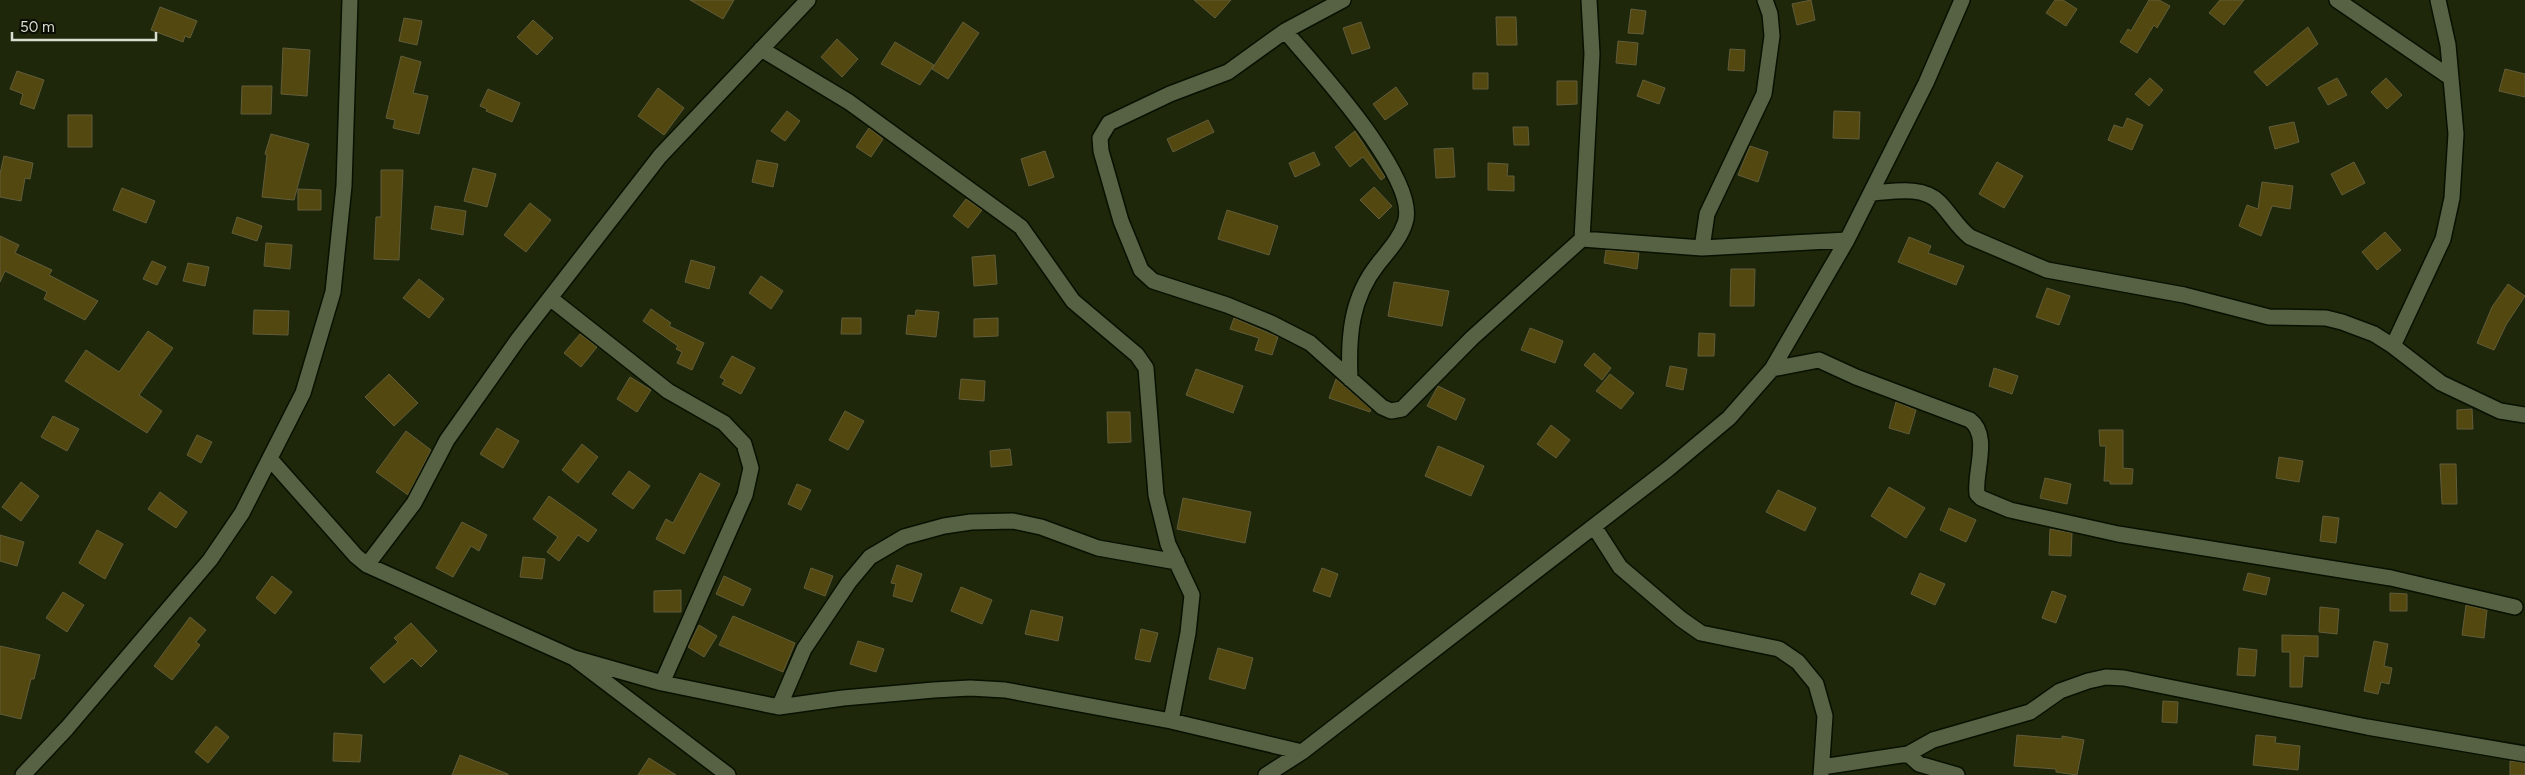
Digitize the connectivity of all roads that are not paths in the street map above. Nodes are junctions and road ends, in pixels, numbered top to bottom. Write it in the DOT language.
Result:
graph roads {
  1 [pos="350,0"];
  2 [pos="808,0"];
  3 [pos="1343,0"];
  4 [pos="1589,0"];
  5 [pos="1765,0"];
  6 [pos="1962,0"];
  7 [pos="2337,0"];
  8 [pos="2438,0"];
  9 [pos="1285,31"];
  10 [pos="761,49"];
  11 [pos="2451,78"];
  12 [pos="1871,193"];
  13 [pos="1582,239"];
  14 [pos="1847,240"];
  15 [pos="1702,248"];
  16 [pos="550,298"];
  17 [pos="2394,346"];
  18 [pos="1772,369"];
  19 [pos="1350,379"];
  20 [pos="2525,416"];
  21 [pos="271,460"];
  22 [pos="1595,528"];
  23 [pos="1177,562"];
  24 [pos="367,565"];
  25 [pos="2515,607"];
  26 [pos="574,658"];
  27 [pos="662,683"];
  28 [pos="779,707"];
  29 [pos="1171,721"];
  30 [pos="1302,752"];
  31 [pos="1908,754"];
  32 [pos="2525,754"];
  33 [pos="1821,771"];
  34 [pos="23,775"];
  35 [pos="728,775"];
  36 [pos="1266,775"];
  37 [pos="1957,775"];
  1 -- 21 [label="street"];
  2 -- 10 [label="street"];
  3 -- 9 [label="street"];
  4 -- 13 [label="street"];
  5 -- 15 [label="street"];
  6 -- 12 [label="street"];
  7 -- 11 [label="street"];
  8 -- 11 [label="street"];
  9 -- 19 [label="street"];
  9 -- 19 [label="street"];
  10 -- 16 [label="street"];
  10 -- 23 [label="street"];
  11 -- 17 [label="street"];
  12 -- 14 [label="street"];
  12 -- 17 [label="street"];
  13 -- 15 [label="street"];
  13 -- 19 [label="street"];
  14 -- 15 [label="street"];
  14 -- 18 [label="street"];
  16 -- 24 [label="street"];
  16 -- 27 [label="street"];
  17 -- 20 [label="street"];
  18 -- 22 [label="street"];
  18 -- 25 [label="street"];
  21 -- 24 [label="street"];
  21 -- 34 [label="street"];
  22 -- 30 [label="street"];
  22 -- 33 [label="street"];
  23 -- 28 [label="street"];
  23 -- 29 [label="street"];
  24 -- 26 [label="street"];
  26 -- 27 [label="street"];
  26 -- 35 [label="street"];
  27 -- 28 [label="street"];
  28 -- 29 [label="street"];
  29 -- 30 [label="street"];
  30 -- 36 [label="street"];
  31 -- 32 [label="street"];
  31 -- 33 [label="street"];
  31 -- 37 [label="street"];
}
